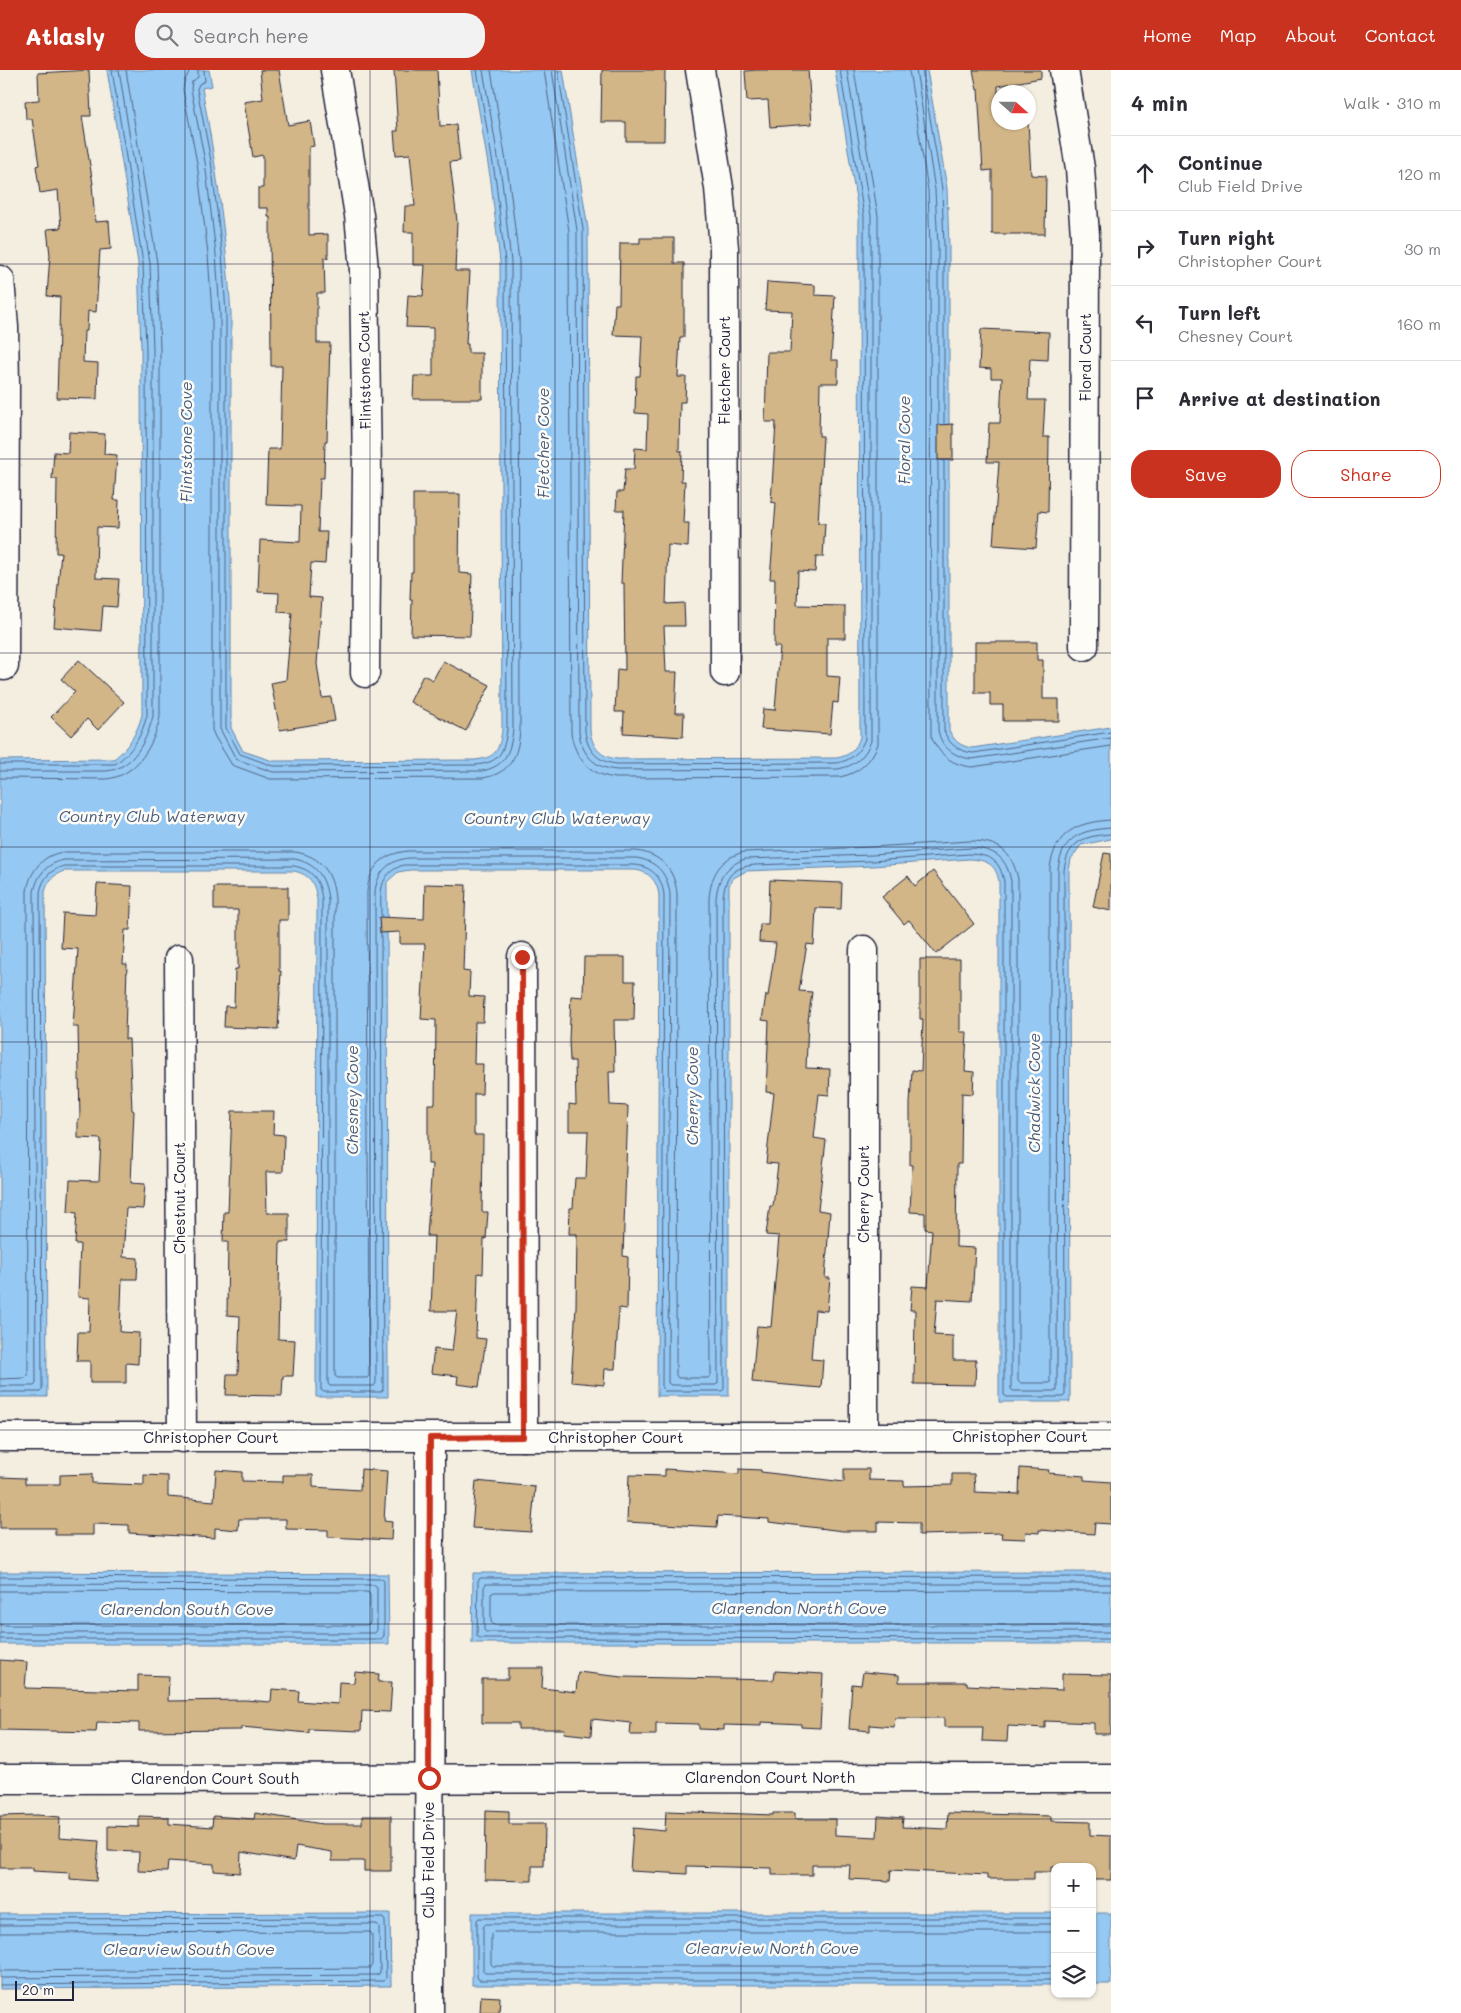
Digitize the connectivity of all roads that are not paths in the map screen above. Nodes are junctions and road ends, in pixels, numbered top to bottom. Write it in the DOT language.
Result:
graph roads {
  1 [pos="335,70"];
  2 [pos="700,70"];
  3 [pos="1064,70"];
  4 [pos="0,280"];
  5 [pos="1084,646"];
  6 [pos="4,666"];
  7 [pos="725,672"];
  8 [pos="365,673"];
  9 [pos="864,950"];
  10 [pos="522,957"];
  11 [pos="179,959"];
  12 [pos="523,1437"];
  13 [pos="1111,1437"];
  14 [pos="0,1438"];
  15 [pos="182,1438"];
  16 [pos="430,1438"];
  17 [pos="864,1438"];
  18 [pos="429,1778"];
  19 [pos="1111,1778"];
  20 [pos="0,1779"];
  21 [pos="429,2013"];
  1 -- 8 [label="street, Flintstone Court"];
  2 -- 7 [label="street, Fletcher Court"];
  3 -- 5 [label="street, Floral Court"];
  4 -- 6 [label="street"];
  9 -- 17 [label="street, Cherry Court"];
  10 -- 12 [label="street"];
  11 -- 15 [label="street, Chestnut Court"];
  12 -- 16 [label="street, Christopher Court"];
  12 -- 17 [label="street, Christopher Court"];
  13 -- 17 [label="street, Christopher Court"];
  14 -- 15 [label="street, Christopher Court"];
  15 -- 16 [label="street, Christopher Court"];
  16 -- 18 [label="street, Club Field Drive"];
  18 -- 19 [label="street, Clarendon Court North"];
  18 -- 20 [label="street, Clarendon Court South"];
  18 -- 21 [label="street, Club Field Drive"];
}
